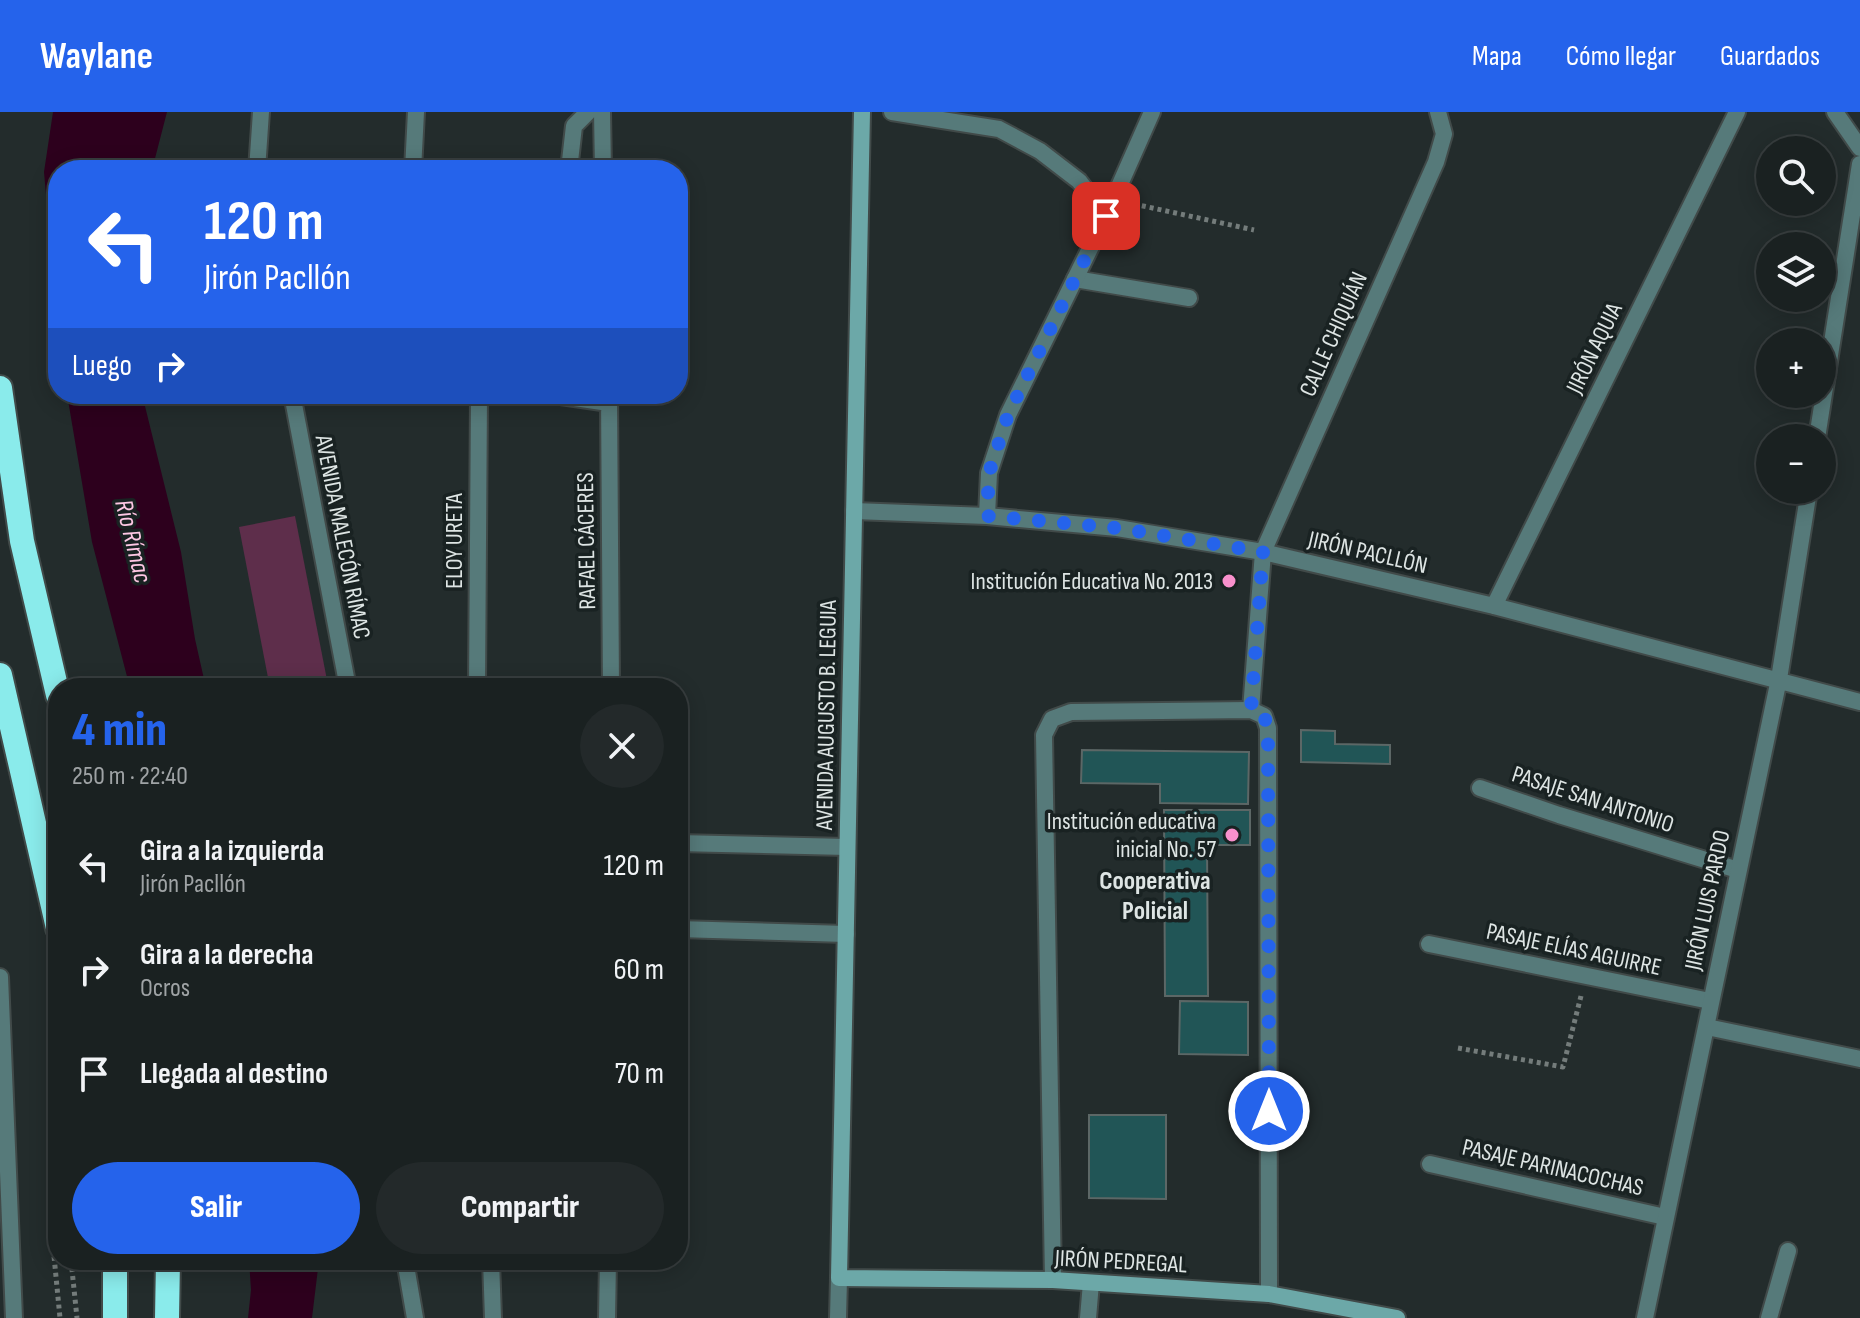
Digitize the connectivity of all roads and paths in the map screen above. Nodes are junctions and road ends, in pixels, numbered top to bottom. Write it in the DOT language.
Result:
graph roads {
  1 [pos="261,112"];
  2 [pos="416,112"];
  3 [pos="588,112"];
  4 [pos="602,112"];
  5 [pos="862,112"];
  6 [pos="892,112"];
  7 [pos="1152,112"];
  8 [pos="1438,112"];
  9 [pos="1737,112"];
  10 [pos="1835,112"];
  11 [pos="1860,148"];
  12 [pos="258,160"];
  13 [pos="414,160"];
  14 [pos="570,160"];
  15 [pos="603,160"];
  16 [pos="1860,164"];
  17 [pos="1113,199"];
  18 [pos="1106,216"];
  19 [pos="1254,230"];
  20 [pos="1075,279"];
  21 [pos="1189,298"];
  22 [pos="0,388"];
  23 [pos="294,404"];
  24 [pos="479,404"];
  25 [pos="609,404"];
  26 [pos="1819,424"];
  27 [pos="1807,504"];
  28 [pos="854,511"];
  29 [pos="987,516"];
  30 [pos="1263,552"];
  31 [pos="1494,606"];
  32 [pos="0,675"];
  33 [pos="54,678"];
  34 [pos="346,678"];
  35 [pos="477,678"];
  36 [pos="611,678"];
  37 [pos="1779,679"];
  38 [pos="1860,702"];
  39 [pos="1251,710"];
  40 [pos="1480,788"];
  41 [pos="688,843"];
  42 [pos="847,847"];
  43 [pos="1738,870"];
  44 [pos="48,884"];
  45 [pos="688,929"];
  46 [pos="846,934"];
  47 [pos="1429,944"];
  48 [pos="1587,976"];
  49 [pos="0,977"];
  50 [pos="1710,1001"];
  51 [pos="1707,1027"];
  52 [pos="1458,1048"];
  53 [pos="1860,1059"];
  54 [pos="1430,1164"];
  55 [pos="4,1178"];
  56 [pos="1665,1217"];
  57 [pos="1788,1251"];
  58 [pos="55,1270"];
  59 [pos="72,1270"];
  60 [pos="115,1270"];
  61 [pos="168,1270"];
  62 [pos="407,1270"];
  63 [pos="491,1270"];
  64 [pos="608,1270"];
  65 [pos="839,1278"];
  66 [pos="1053,1280"];
  67 [pos="1091,1283"];
  68 [pos="1269,1294"];
  69 [pos="1343,1312"];
  70 [pos="14,1318"];
  71 [pos="60,1318"];
  72 [pos="77,1318"];
  73 [pos="115,1318"];
  74 [pos="167,1318"];
  75 [pos="415,1318"];
  76 [pos="493,1318"];
  77 [pos="607,1318"];
  78 [pos="838,1318"];
  79 [pos="1088,1318"];
  80 [pos="1397,1318"];
  81 [pos="1645,1318"];
  82 [pos="1769,1318"];
  1 -- 12 [label="street"];
  2 -- 13 [label="street"];
  3 -- 14 [label="street"];
  4 -- 15 [label="street"];
  5 -- 28 [label="main road, AVENIDA AUGUSTO B. LEGUIA"];
  6 -- 18 [label="street"];
  7 -- 17 [label="street"];
  8 -- 30 [label="street, CALLE CHIQUIÁN"];
  9 -- 31 [label="street, JIRÓN AQUIA"];
  10 -- 11 [label="street"];
  16 -- 26 [label="street"];
  17 -- 18 [label="street"];
  17 -- 19 [label="path"];
  18 -- 20 [label="street"];
  20 -- 21 [label="street"];
  20 -- 29 [label="street"];
  22 -- 33 [label="highway"];
  23 -- 34 [label="street, AVENIDA MALECÓN RÍMAC"];
  24 -- 35 [label="street, ELOY URETA"];
  25 -- 36 [label="street, RAFAEL CÁCERES"];
  27 -- 37 [label="street, JIRÓN LUIS PARDO"];
  28 -- 29 [label="street, JIRÓN PACLLÓN"];
  28 -- 42 [label="main road, AVENIDA AUGUSTO B. LEGUIA"];
  29 -- 30 [label="street, JIRÓN PACLLÓN"];
  30 -- 31 [label="street, JIRÓN PACLLÓN"];
  30 -- 39 [label="street, CALLE CHIQUIÁN"];
  31 -- 37 [label="street, JIRÓN PACLLÓN"];
  32 -- 44 [label="highway"];
  37 -- 38 [label="street, JIRÓN PACLLÓN"];
  37 -- 43 [label="street, JIRÓN LUIS PARDO"];
  39 -- 66 [label="street"];
  39 -- 68 [label="street"];
  40 -- 43 [label="street, PASAJE SAN ANTONIO"];
  41 -- 42 [label="street"];
  42 -- 46 [label="main road, AVENIDA AUGUSTO B. LEGUIA"];
  43 -- 50 [label="street, JIRÓN LUIS PARDO"];
  45 -- 46 [label="street"];
  46 -- 65 [label="main road, AVENIDA AUGUSTO B. LEGUIA"];
  47 -- 48 [label="street, PASAJE ELÍAS AGUIRRE"];
  48 -- 50 [label="street, PASAJE ELÍAS AGUIRRE"];
  48 -- 52 [label="path"];
  49 -- 55 [label="street"];
  50 -- 51 [label="street, JIRÓN LUIS PARDO"];
  51 -- 53 [label="street"];
  51 -- 56 [label="street, JIRÓN LUIS PARDO"];
  54 -- 56 [label="street, PASAJE PARINACOCHAS"];
  55 -- 70 [label="street"];
  56 -- 81 [label="street, JIRÓN LUIS PARDO"];
  57 -- 82 [label="street"];
  58 -- 71 [label="path"];
  59 -- 72 [label="path"];
  60 -- 73 [label="highway"];
  61 -- 74 [label="highway"];
  62 -- 75 [label="street"];
  63 -- 76 [label="street"];
  64 -- 77 [label="street"];
  65 -- 66 [label="main road, JIRÓN PEDREGAL"];
  65 -- 78 [label="street, AVENIDA AUGUSTO B. LEGUIA"];
  66 -- 67 [label="main road, JIRÓN PEDREGAL"];
  67 -- 68 [label="main road, JIRÓN PEDREGAL"];
  67 -- 79 [label="street"];
  68 -- 69 [label="main road, JIRÓN PEDREGAL"];
  69 -- 80 [label="main road, JIRÓN PEDREGAL"];
}
